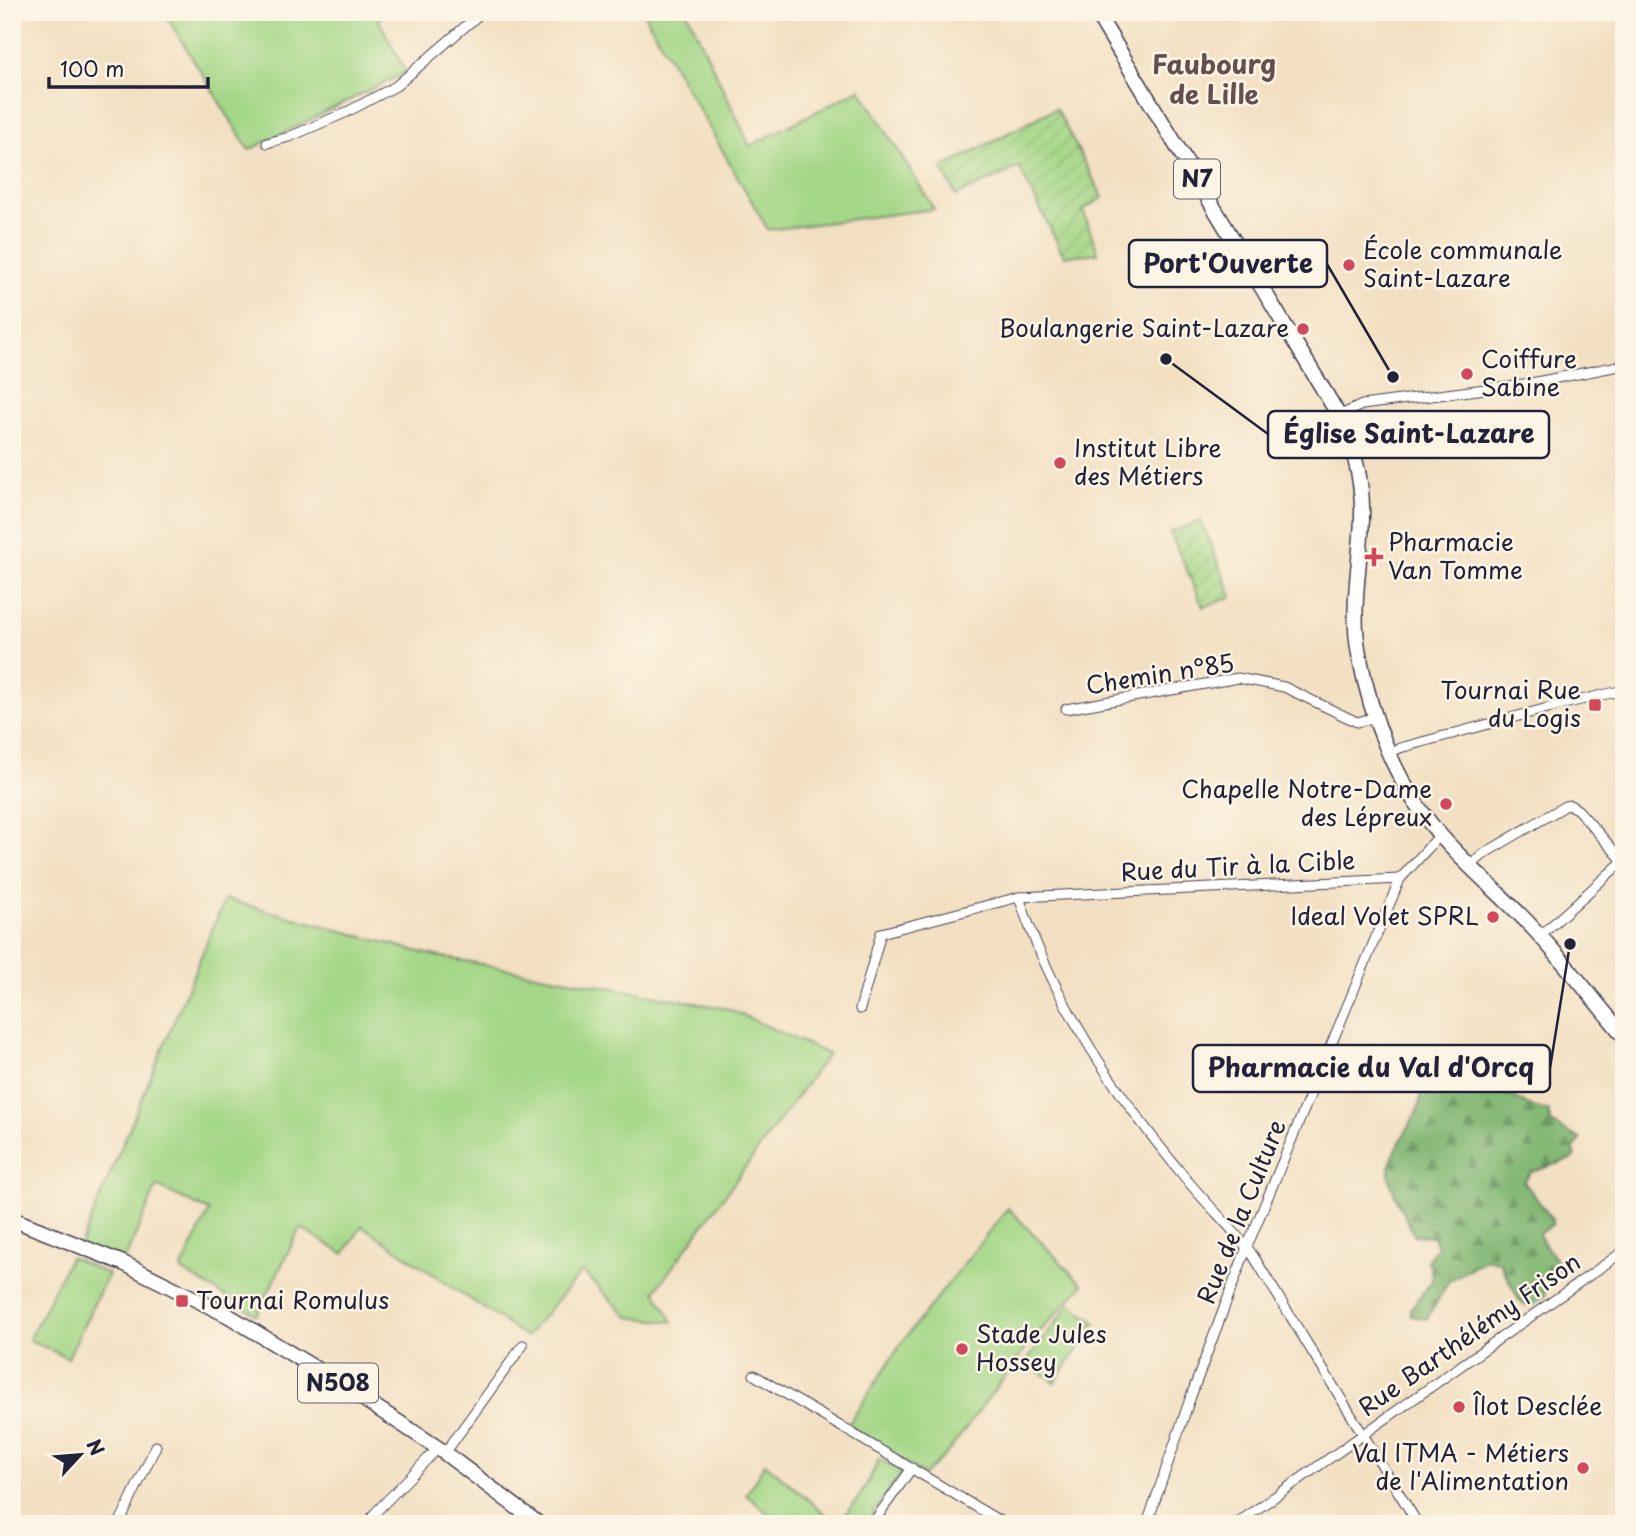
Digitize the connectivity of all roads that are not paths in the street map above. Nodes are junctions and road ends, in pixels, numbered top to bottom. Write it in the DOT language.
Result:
graph roads {
  1 [pos="482,12"];
  2 [pos="1096,12"];
  3 [pos="267,143"];
  4 [pos="1624,365"];
  5 [pos="1338,416"];
  6 [pos="1624,690"];
  7 [pos="1066,709"];
  8 [pos="1376,717"];
  9 [pos="1389,753"];
  10 [pos="1440,835"];
  11 [pos="1622,865"];
  12 [pos="1470,866"];
  13 [pos="1400,879"];
  14 [pos="1019,897"];
  15 [pos="1540,936"];
  16 [pos="860,1009"];
  17 [pos="1624,1036"];
  18 [pos="12,1219"];
  19 [pos="1247,1247"];
  20 [pos="1624,1251"];
  21 [pos="523,1345"];
  22 [pos="754,1375"];
  23 [pos="1361,1434"];
  24 [pos="156,1446"];
  25 [pos="442,1451"];
  26 [pos="912,1468"];
  27 [pos="119,1524"];
  28 [pos="368,1524"];
  29 [pos="539,1524"];
  30 [pos="872,1524"];
  31 [pos="1005,1524"];
  32 [pos="1147,1524"];
  33 [pos="1236,1524"];
  34 [pos="1418,1524"];
  1 -- 3 [label="street"];
  2 -- 5 [label="main road, N7"];
  4 -- 5 [label="street"];
  5 -- 8 [label="main road, N7"];
  6 -- 9 [label="street"];
  7 -- 8 [label="street, Chemin n°85"];
  8 -- 9 [label="main road, N7"];
  9 -- 10 [label="main road, N7"];
  10 -- 12 [label="main road, N7"];
  10 -- 13 [label="street"];
  11 -- 12 [label="street"];
  11 -- 15 [label="street"];
  12 -- 15 [label="main road, N7"];
  13 -- 14 [label="street, Rue du Tir à la Cible"];
  13 -- 19 [label="street, Rue de la Culture"];
  14 -- 16 [label="street, Rue du Tir à la Cible"];
  14 -- 19 [label="street"];
  15 -- 17 [label="main road, N7"];
  18 -- 25 [label="main road, N508"];
  19 -- 23 [label="street"];
  19 -- 32 [label="street, Rue de la Culture"];
  20 -- 23 [label="street, Rue Barthélémy Frison"];
  21 -- 25 [label="street"];
  22 -- 26 [label="street"];
  23 -- 33 [label="street, Rue Barthélémy Frison"];
  23 -- 34 [label="street"];
  24 -- 27 [label="street"];
  25 -- 28 [label="street"];
  25 -- 29 [label="main road, N508"];
  26 -- 30 [label="street"];
  26 -- 31 [label="street"];
}
